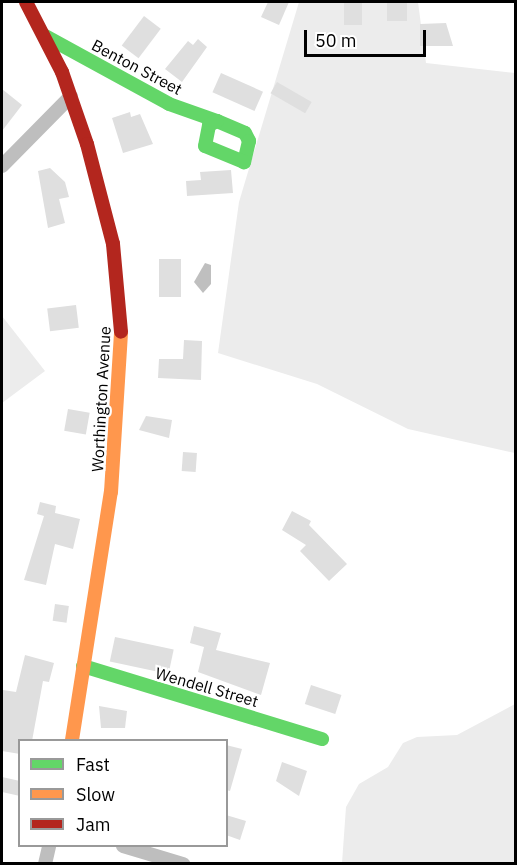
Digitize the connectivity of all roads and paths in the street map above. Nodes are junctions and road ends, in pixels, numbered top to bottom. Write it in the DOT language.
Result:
graph roads {
  1 [pos="26,2"];
  2 [pos="45,36"];
  3 [pos="71,96"];
  4 [pos="217,121"];
  5 [pos="2,166"];
  6 [pos="83,666"];
  7 [pos="72,739"];
  8 [pos="322,739"];
  9 [pos="49,847"];
  10 [pos="126,847"];
  11 [pos="45,864"];
  12 [pos="183,864"];
  1 -- 2 [label="street, Worthington Avenue"];
  2 -- 3 [label="street, Worthington Avenue"];
  2 -- 4 [label="street, Benton Street"];
  3 -- 5 [label="street"];
  3 -- 6 [label="street, Worthington Avenue"];
  6 -- 7 [label="street, Worthington Avenue"];
  6 -- 8 [label="street, Wendell Street"];
  9 -- 11 [label="street"];
  10 -- 12 [label="street"];
}
